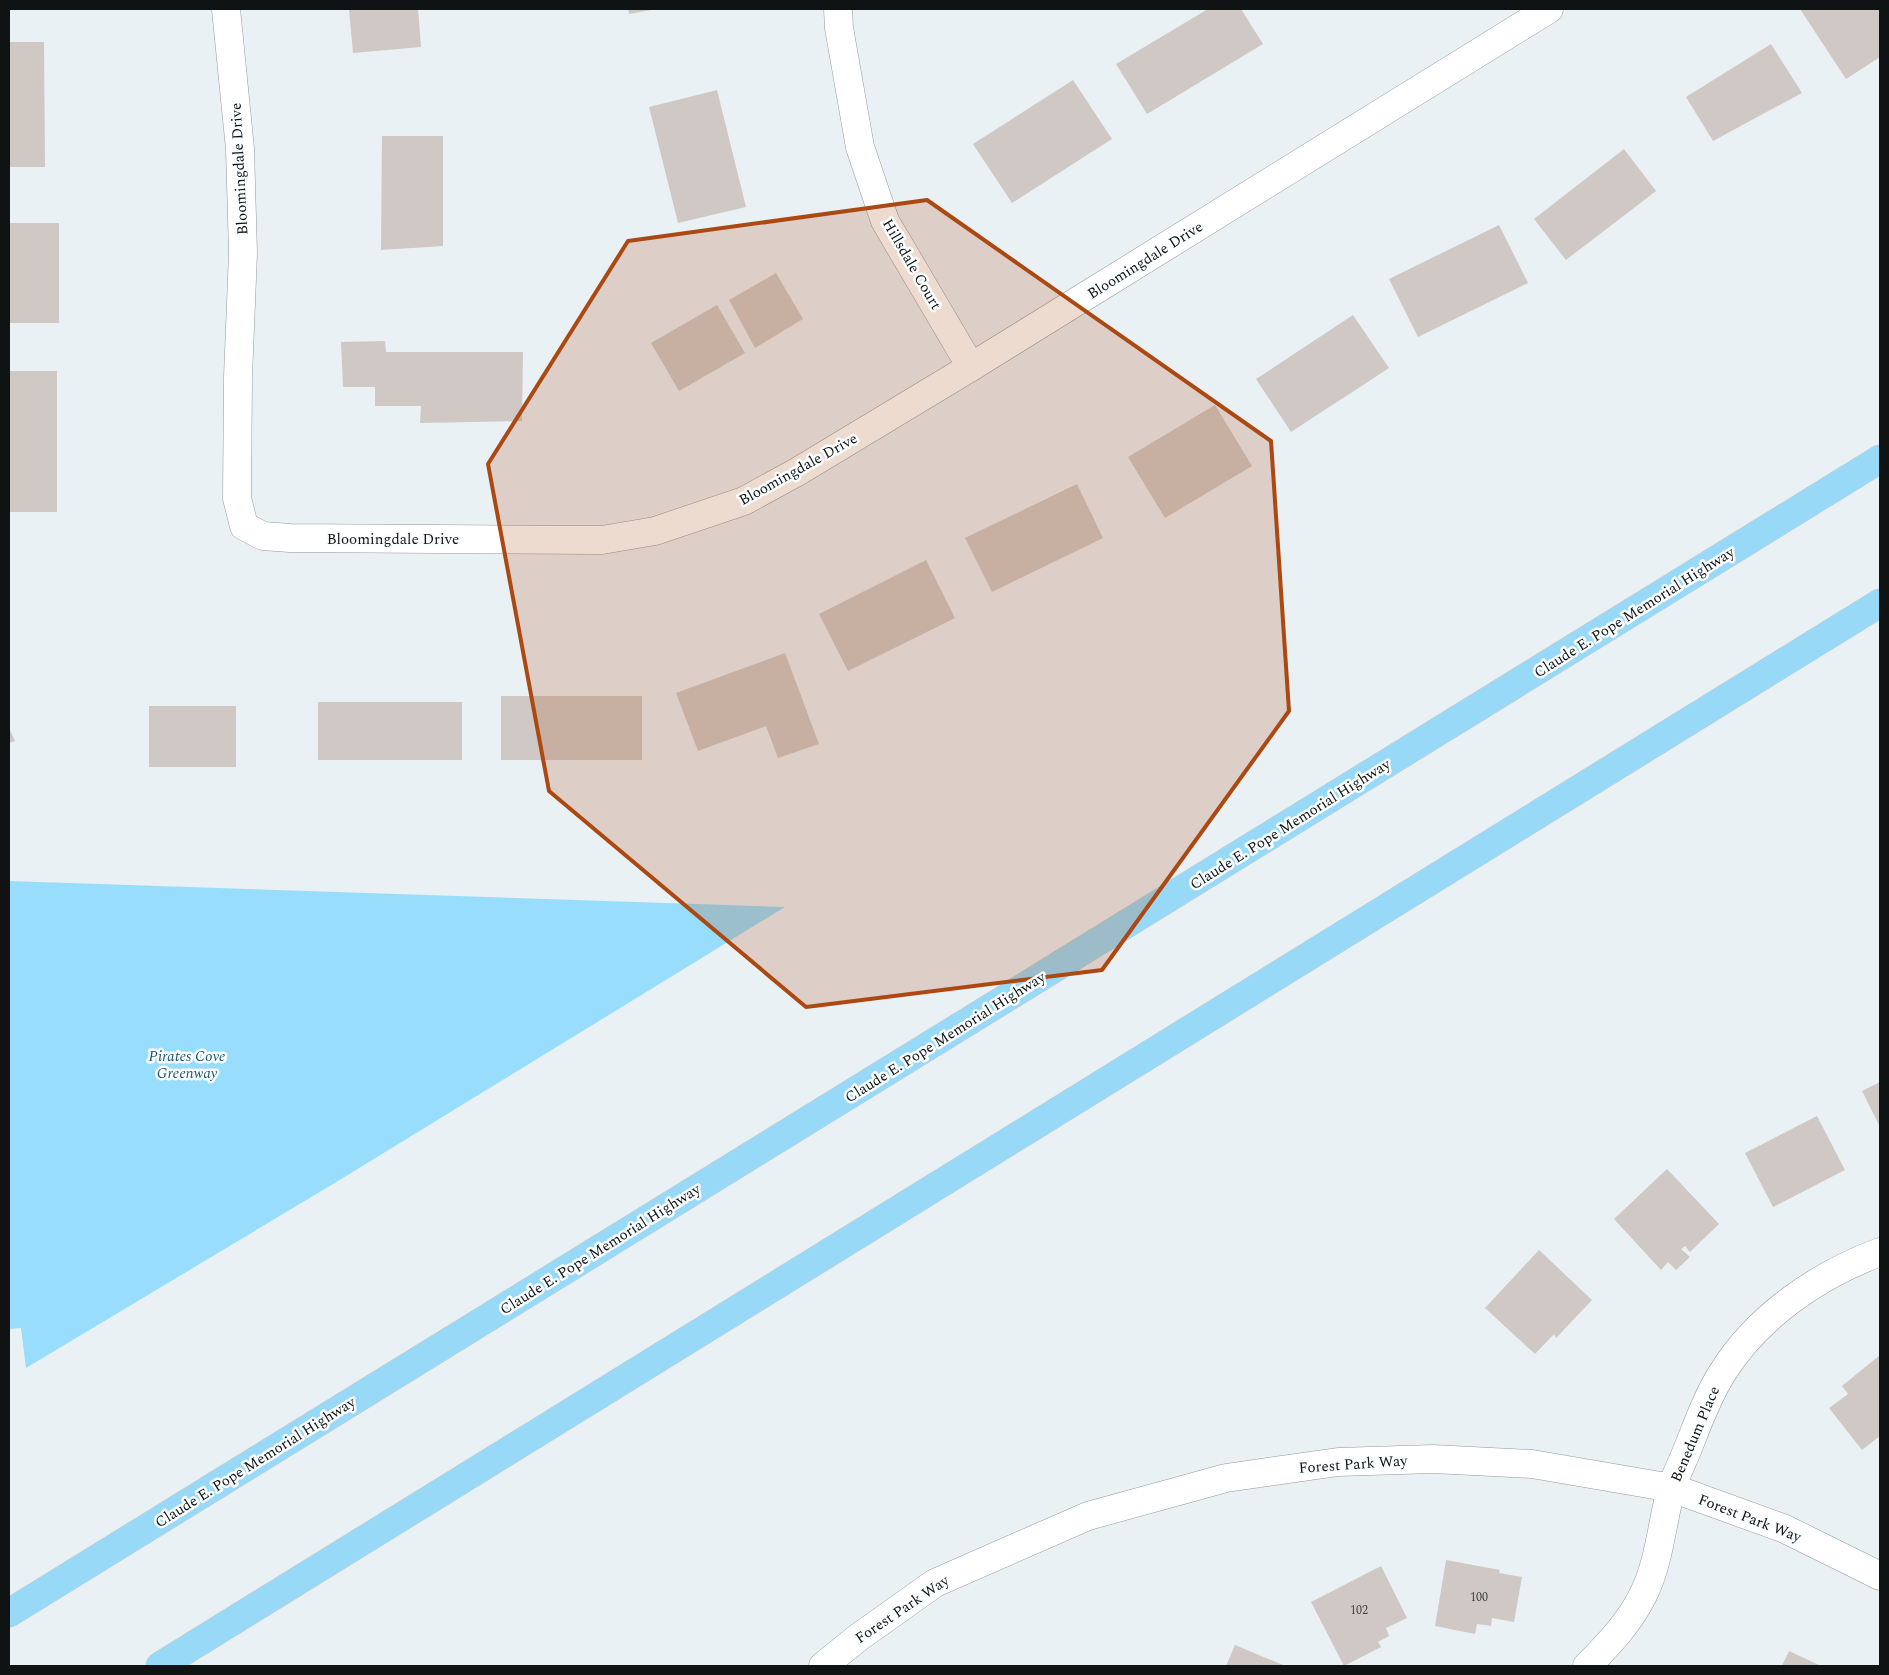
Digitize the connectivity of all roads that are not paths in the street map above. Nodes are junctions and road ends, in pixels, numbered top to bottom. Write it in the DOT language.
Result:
graph roads {
  1 [pos="226,9"];
  2 [pos="838,9"];
  3 [pos="1549,9"];
  4 [pos="971,367"];
  5 [pos="1880,459"];
  6 [pos="1880,603"];
  7 [pos="1880,1252"];
  8 [pos="1672,1488"];
  9 [pos="1880,1576"];
  10 [pos="9,1613"];
  11 [pos="160,1666"];
  12 [pos="823,1666"];
  13 [pos="1587,1666"];
  1 -- 4 [label="street, Bloomingdale Drive"];
  2 -- 4 [label="street, Hillsdale Court"];
  3 -- 4 [label="street, Bloomingdale Drive"];
  5 -- 10 [label="highway, Claude E. Pope Memorial Highway"];
  6 -- 11 [label="highway"];
  7 -- 8 [label="street, Benedum Place"];
  8 -- 9 [label="street, Forest Park Way"];
  8 -- 12 [label="street, Forest Park Way"];
  8 -- 13 [label="street, Benedum Place"];
}
